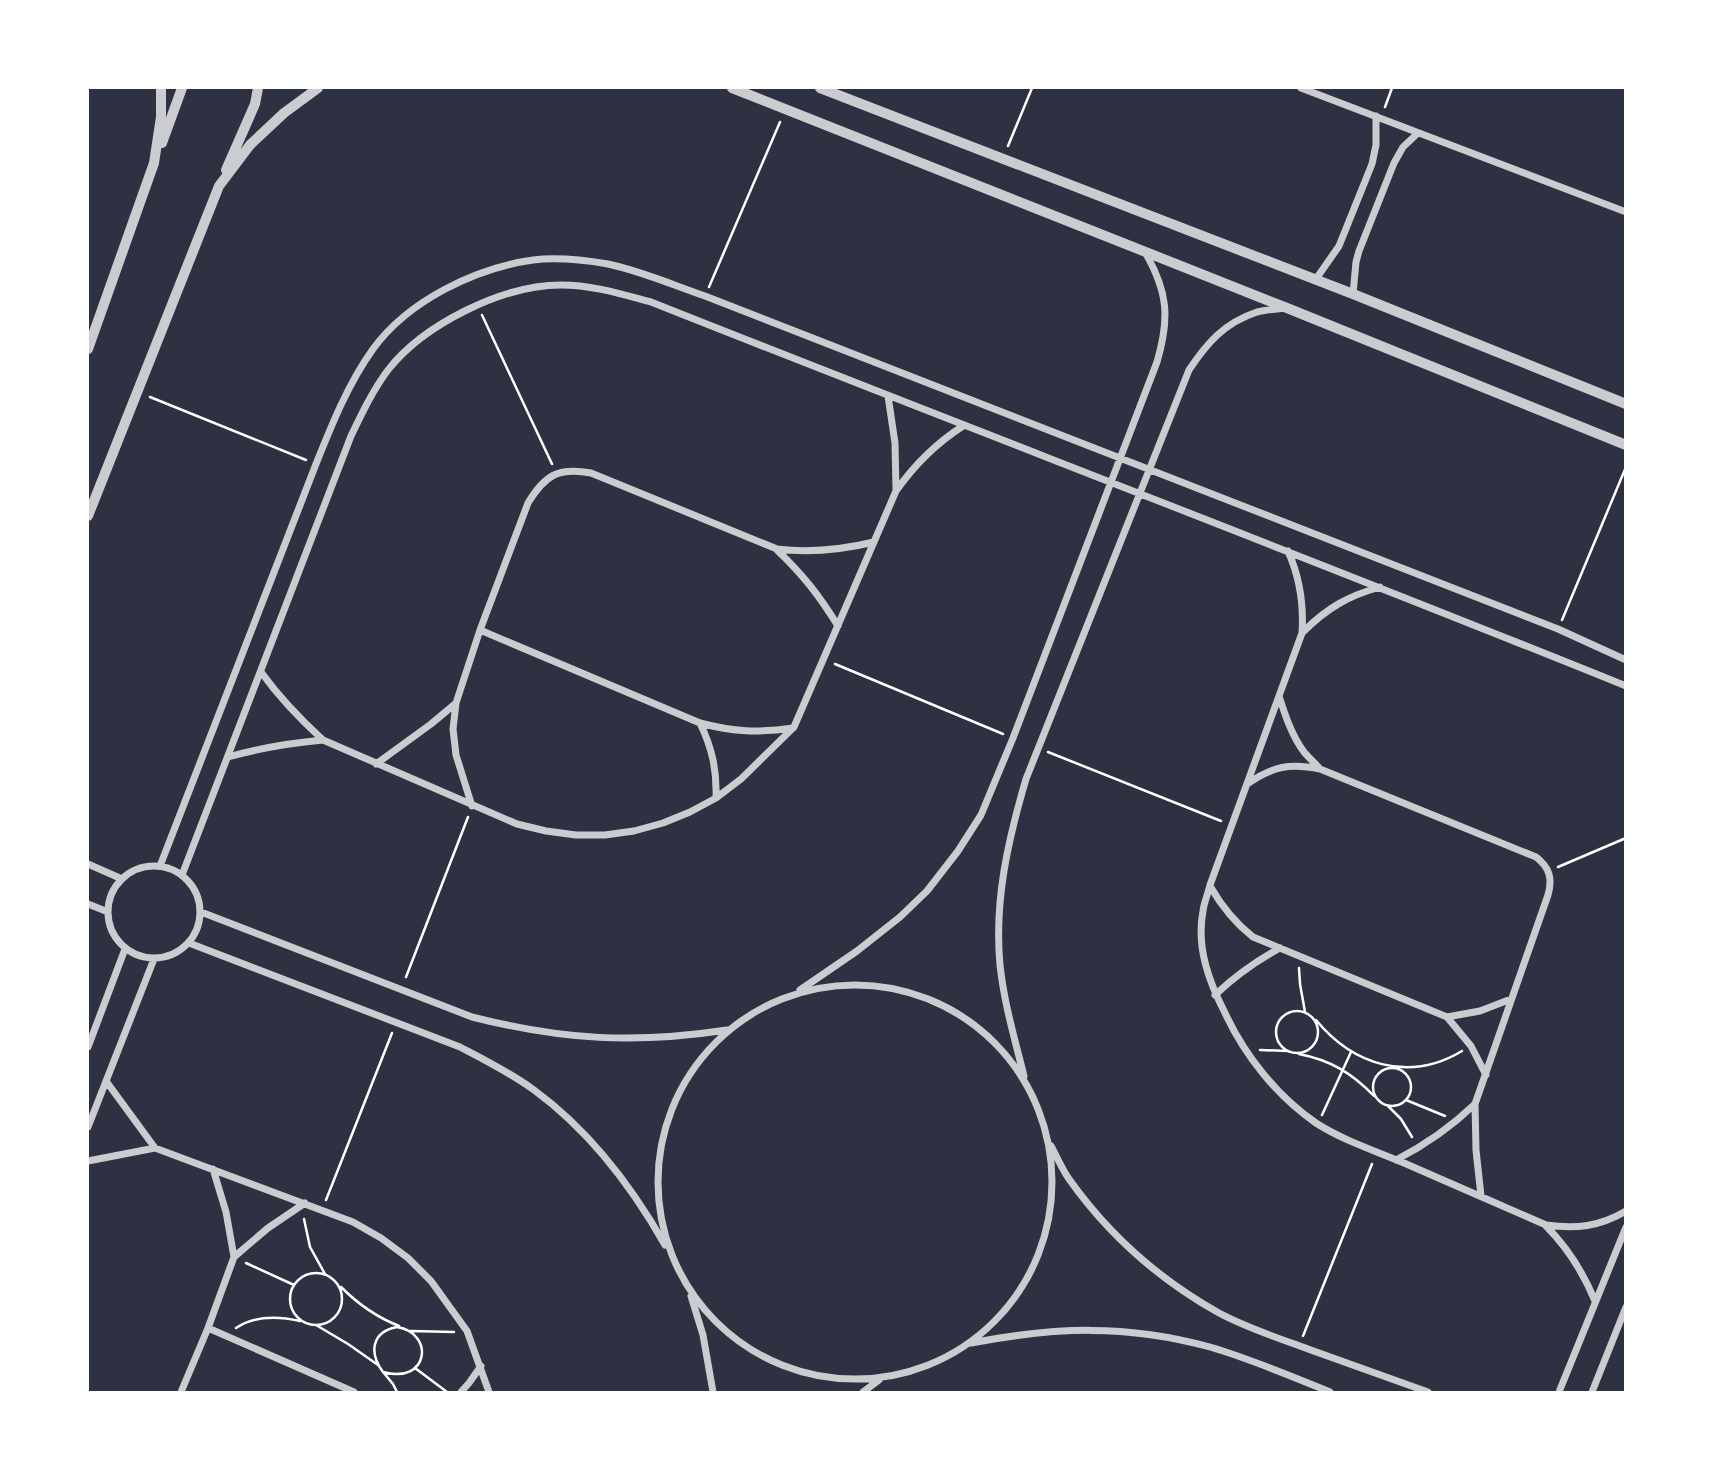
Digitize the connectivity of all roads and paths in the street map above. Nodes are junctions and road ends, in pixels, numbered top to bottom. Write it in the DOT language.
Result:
graph roads {
  1 [pos="161,88"];
  2 [pos="182,88"];
  3 [pos="258,88"];
  4 [pos="318,88"];
  5 [pos="732,88"];
  6 [pos="820,88"];
  7 [pos="1032,88"];
  8 [pos="1301,88"];
  9 [pos="1392,88"];
  10 [pos="785,109"];
  11 [pos="1378,117"];
  12 [pos="1418,132"];
  13 [pos="1002,158"];
  14 [pos="154,163"];
  15 [pos="219,186"];
  16 [pos="1626,212"];
  17 [pos="1144,251"];
  18 [pos="1315,279"];
  19 [pos="1353,294"];
  20 [pos="705,296"];
  21 [pos="477,306"];
  22 [pos="1287,307"];
  23 [pos="88,349"];
  24 [pos="137,392"];
  25 [pos="888,396"];
  26 [pos="1626,404"];
  27 [pos="963,426"];
  28 [pos="1626,445"];
  29 [pos="1119,459"];
  30 [pos="316,464"];
  31 [pos="1626,467"];
  32 [pos="1149,469"];
  33 [pos="556,473"];
  34 [pos="1110,483"];
  35 [pos="896,491"];
  36 [pos="1139,494"];
  37 [pos="88,516"];
  38 [pos="874,542"];
  39 [pos="777,549"];
  40 [pos="1288,551"];
  41 [pos="1380,587"];
  42 [pos="838,626"];
  43 [pos="1558,629"];
  44 [pos="480,631"];
  45 [pos="1302,632"];
  46 [pos="823,659"];
  47 [pos="1626,660"];
  48 [pos="261,672"];
  49 [pos="1626,686"];
  50 [pos="1279,695"];
  51 [pos="456,703"];
  52 [pos="700,723"];
  53 [pos="793,727"];
  54 [pos="1013,738"];
  55 [pos="323,740"];
  56 [pos="1038,748"];
  57 [pos="228,757"];
  58 [pos="376,764"];
  59 [pos="1320,769"];
  60 [pos="1247,785"];
  61 [pos="716,798"];
  62 [pos="472,806"];
  63 [pos="1232,825"];
  64 [pos="1626,838"];
  65 [pos="88,864"];
  66 [pos="160,866"];
  67 [pos="1549,871"];
  68 [pos="183,875"];
  69 [pos="122,879"];
  70 [pos="1210,885"];
  71 [pos="88,904"];
  72 [pos="108,912"];
  73 [pos="201,912"];
  74 [pos="189,943"];
  75 [pos="1280,948"];
  76 [pos="125,949"];
  77 [pos="1299,957"];
  78 [pos="154,959"];
  79 [pos="401,990"];
  80 [pos="798,992"];
  81 [pos="1215,995"];
  82 [pos="1511,999"];
  83 [pos="1305,1012"];
  84 [pos="1447,1017"];
  85 [pos="1316,1020"];
  86 [pos="396,1023"];
  87 [pos="728,1030"];
  88 [pos="1471,1046"];
  89 [pos="88,1047"];
  90 [pos="1246,1051"];
  91 [pos="1289,1051"];
  92 [pos="1351,1052"];
  93 [pos="1296,1054"];
  94 [pos="1396,1068"];
  95 [pos="1344,1070"];
  96 [pos="1486,1074"];
  97 [pos="1025,1080"];
  98 [pos="106,1081"];
  99 [pos="1376,1099"];
  100 [pos="1406,1100"];
  101 [pos="1475,1104"];
  102 [pos="1388,1106"];
  103 [pos="1458,1121"];
  104 [pos="1318,1124"];
  105 [pos="88,1127"];
  106 [pos="1048,1141"];
  107 [pos="155,1148"];
  108 [pos="1416,1150"];
  109 [pos="1377,1153"];
  110 [pos="1396,1160"];
  111 [pos="88,1161"];
  112 [pos="213,1169"];
  113 [pos="1481,1196"];
  114 [pos="305,1203"];
  115 [pos="323,1209"];
  116 [pos="1626,1210"];
  117 [pos="1546,1225"];
  118 [pos="1626,1227"];
  119 [pos="670,1253"];
  120 [pos="234,1257"];
  121 [pos="325,1274"];
  122 [pos="294,1285"];
  123 [pos="339,1286"];
  124 [pos="689,1292"];
  125 [pos="1595,1301"];
  126 [pos="1626,1307"];
  127 [pos="301,1321"];
  128 [pos="316,1325"];
  129 [pos="208,1328"];
  130 [pos="407,1329"];
  131 [pos="467,1331"];
  132 [pos="224,1335"];
  133 [pos="970,1343"];
  134 [pos="1299,1346"];
  135 [pos="378,1366"];
  136 [pos="481,1366"];
  137 [pos="415,1368"];
  138 [pos="383,1372"];
  139 [pos="880,1379"];
  140 [pos="181,1392"];
  141 [pos="354,1392"];
  142 [pos="397,1392"];
  143 [pos="447,1392"];
  144 [pos="461,1392"];
  145 [pos="489,1392"];
  146 [pos="713,1392"];
  147 [pos="863,1392"];
  148 [pos="1330,1392"];
  149 [pos="1428,1392"];
  150 [pos="1559,1392"];
  151 [pos="1592,1392"];
  1 -- 14 [label="street"];
  2 -- 14 [label="street"];
  3 -- 15 [label="street"];
  4 -- 15 [label="street"];
  5 -- 10 [label="street"];
  6 -- 13 [label="street"];
  7 -- 13 [label="path"];
  8 -- 11 [label="street"];
  9 -- 11 [label="path"];
  10 -- 17 [label="street"];
  10 -- 20 [label="path"];
  11 -- 12 [label="street"];
  11 -- 18 [label="street"];
  12 -- 16 [label="street"];
  12 -- 19 [label="street"];
  13 -- 18 [label="street"];
  14 -- 23 [label="street"];
  15 -- 24 [label="street"];
  17 -- 22 [label="street"];
  17 -- 29 [label="street"];
  18 -- 19 [label="street"];
  19 -- 26 [label="street"];
  20 -- 29 [label="street"];
  20 -- 30 [label="street"];
  21 -- 25 [label="street"];
  21 -- 33 [label="path"];
  21 -- 48 [label="street"];
  22 -- 28 [label="street"];
  22 -- 32 [label="street"];
  24 -- 30 [label="path"];
  24 -- 37 [label="street"];
  25 -- 27 [label="street"];
  25 -- 35 [label="street"];
  27 -- 34 [label="street"];
  27 -- 35 [label="street"];
  29 -- 32 [label="street"];
  29 -- 34 [label="street"];
  30 -- 66 [label="street"];
  31 -- 43 [label="path"];
  32 -- 36 [label="street"];
  32 -- 43 [label="street"];
  33 -- 39 [label="street"];
  33 -- 44 [label="street"];
  34 -- 36 [label="street"];
  34 -- 54 [label="street"];
  35 -- 38 [label="street"];
  36 -- 40 [label="street"];
  36 -- 56 [label="street"];
  38 -- 39 [label="street"];
  38 -- 42 [label="street"];
  39 -- 42 [label="street"];
  40 -- 41 [label="street"];
  40 -- 45 [label="street"];
  41 -- 45 [label="street"];
  41 -- 49 [label="street"];
  42 -- 46 [label="street"];
  43 -- 47 [label="street"];
  44 -- 51 [label="street"];
  44 -- 52 [label="street"];
  45 -- 50 [label="street"];
  46 -- 53 [label="street"];
  46 -- 54 [label="path"];
  48 -- 55 [label="street"];
  48 -- 57 [label="street"];
  50 -- 59 [label="street"];
  50 -- 60 [label="street"];
  51 -- 58 [label="street"];
  51 -- 62 [label="street"];
  52 -- 53 [label="street"];
  52 -- 61 [label="street"];
  53 -- 61 [label="street"];
  54 -- 80 [label="street"];
  55 -- 57 [label="street"];
  55 -- 58 [label="street"];
  56 -- 63 [label="path"];
  56 -- 97 [label="street"];
  57 -- 68 [label="street"];
  58 -- 62 [label="street"];
  59 -- 60 [label="street"];
  59 -- 67 [label="street"];
  60 -- 63 [label="street"];
  61 -- 62 [label="street"];
  62 -- 79 [label="path"];
  63 -- 70 [label="street"];
  64 -- 67 [label="path"];
  65 -- 69 [label="street"];
  66 -- 68 [label="street"];
  66 -- 69 [label="street"];
  67 -- 82 [label="street"];
  68 -- 73 [label="street"];
  69 -- 72 [label="street"];
  70 -- 75 [label="street"];
  70 -- 81 [label="street"];
  71 -- 72 [label="street"];
  72 -- 76 [label="street"];
  73 -- 74 [label="street"];
  73 -- 79 [label="street"];
  74 -- 78 [label="street"];
  74 -- 86 [label="street"];
  75 -- 77 [label="street"];
  75 -- 81 [label="street"];
  76 -- 78 [label="street"];
  76 -- 89 [label="street"];
  77 -- 83 [label="path"];
  77 -- 84 [label="street"];
  78 -- 98 [label="street"];
  79 -- 87 [label="street"];
  80 -- 87 [label="street"];
  80 -- 97 [label="street"];
  81 -- 90 [label="street"];
  82 -- 84 [label="street"];
  82 -- 96 [label="street"];
  83 -- 85 [label="path"];
  83 -- 91 [label="path"];
  84 -- 88 [label="street"];
  85 -- 92 [label="path"];
  85 -- 93 [label="path"];
  86 -- 115 [label="path"];
  86 -- 119 [label="street"];
  87 -- 119 [label="street"];
  88 -- 94 [label="path"];
  88 -- 96 [label="street"];
  90 -- 91 [label="path"];
  90 -- 104 [label="street"];
  91 -- 93 [label="path"];
  92 -- 94 [label="path"];
  92 -- 95 [label="path"];
  93 -- 95 [label="path"];
  94 -- 99 [label="path"];
  94 -- 100 [label="path"];
  95 -- 99 [label="path"];
  95 -- 104 [label="path"];
  96 -- 101 [label="street"];
  97 -- 106 [label="street"];
  98 -- 105 [label="street"];
  98 -- 107 [label="street"];
  99 -- 102 [label="path"];
  100 -- 102 [label="path"];
  100 -- 103 [label="path"];
  101 -- 103 [label="street"];
  101 -- 113 [label="street"];
  102 -- 108 [label="path"];
  103 -- 108 [label="street"];
  104 -- 109 [label="street"];
  106 -- 133 [label="street"];
  106 -- 134 [label="street"];
  107 -- 111 [label="street"];
  107 -- 112 [label="street"];
  108 -- 110 [label="street"];
  109 -- 110 [label="street"];
  109 -- 134 [label="path"];
  110 -- 113 [label="street"];
  112 -- 114 [label="street"];
  112 -- 120 [label="street"];
  113 -- 117 [label="street"];
  114 -- 115 [label="street"];
  114 -- 120 [label="street"];
  114 -- 121 [label="path"];
  115 -- 131 [label="street"];
  116 -- 117 [label="street"];
  117 -- 125 [label="street"];
  118 -- 125 [label="street"];
  119 -- 124 [label="street"];
  120 -- 122 [label="path"];
  120 -- 129 [label="street"];
  121 -- 122 [label="path"];
  121 -- 123 [label="path"];
  122 -- 127 [label="path"];
  123 -- 128 [label="path"];
  123 -- 130 [label="path"];
  124 -- 139 [label="street"];
  124 -- 146 [label="street"];
  125 -- 150 [label="street"];
  126 -- 151 [label="street"];
  127 -- 128 [label="path"];
  127 -- 132 [label="path"];
  128 -- 135 [label="path"];
  129 -- 132 [label="street"];
  129 -- 140 [label="street"];
  130 -- 131 [label="path"];
  130 -- 135 [label="path"];
  130 -- 137 [label="path"];
  131 -- 136 [label="street"];
  132 -- 141 [label="street"];
  133 -- 139 [label="street"];
  133 -- 148 [label="street"];
  134 -- 149 [label="street"];
  135 -- 138 [label="path"];
  136 -- 144 [label="street"];
  136 -- 145 [label="street"];
  137 -- 138 [label="path"];
  137 -- 143 [label="path"];
  138 -- 142 [label="path"];
  139 -- 147 [label="street"];
}
